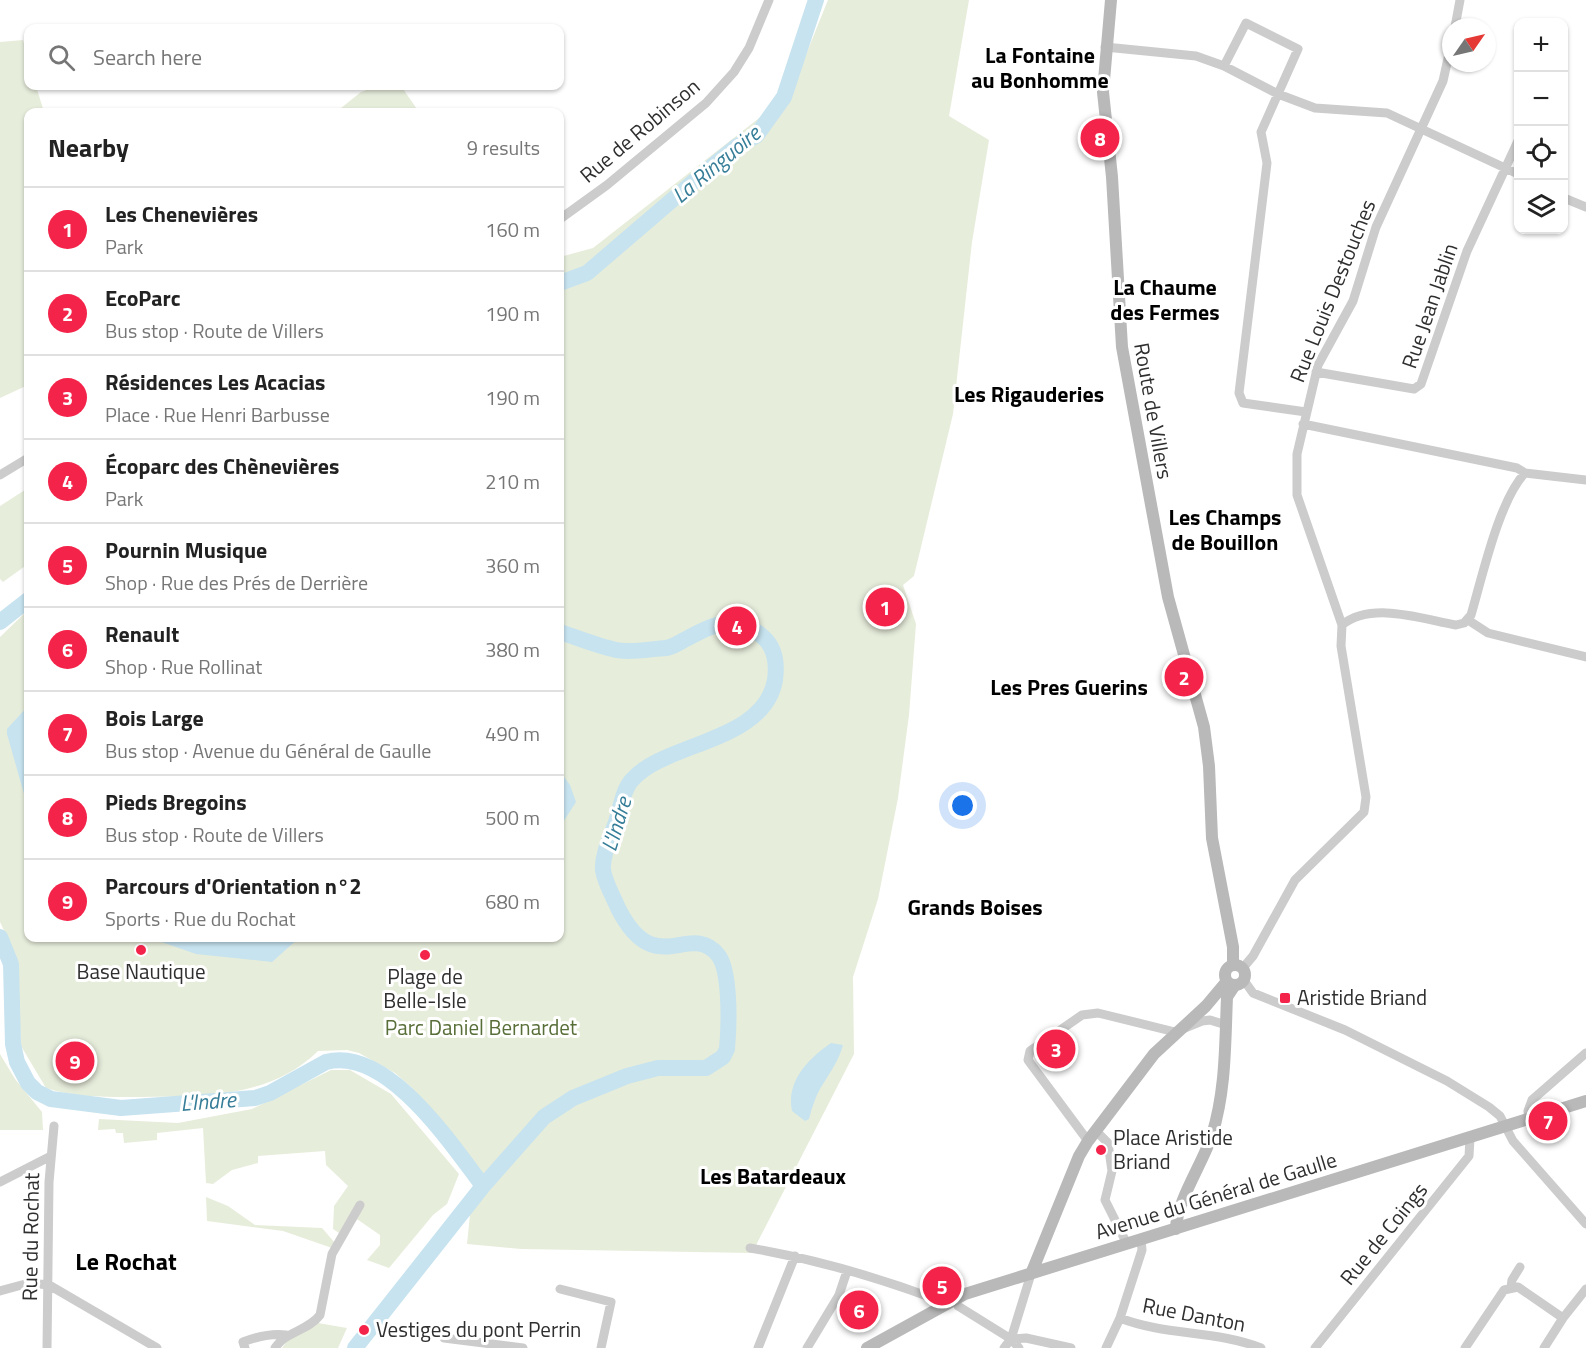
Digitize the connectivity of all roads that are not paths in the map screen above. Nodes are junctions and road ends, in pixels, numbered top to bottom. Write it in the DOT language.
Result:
graph roads {
  1 [pos="769,0"];
  2 [pos="1111,0"];
  3 [pos="1460,0"];
  4 [pos="1457,18"];
  5 [pos="1105,47"];
  6 [pos="1224,66"];
  7 [pos="1445,72"];
  8 [pos="1278,94"];
  9 [pos="1423,130"];
  10 [pos="1514,150"];
  11 [pos="1506,168"];
  12 [pos="1514,172"];
  13 [pos="1568,200"];
  14 [pos="1586,207"];
  15 [pos="564,216"];
  16 [pos="1316,372"];
  17 [pos="1306,412"];
  18 [pos="1303,424"];
  19 [pos="24,460"];
  20 [pos="1525,473"];
  21 [pos="0,474"];
  22 [pos="1586,480"];
  23 [pos="1467,620"];
  24 [pos="1342,625"];
  25 [pos="1586,657"];
  26 [pos="1236,976"];
  27 [pos="1226,1025"];
  28 [pos="1175,1032"];
  29 [pos="1586,1053"];
  30 [pos="1586,1101"];
  31 [pos="1529,1119"];
  32 [pos="54,1126"];
  33 [pos="1506,1126"];
  34 [pos="1092,1136"];
  35 [pos="1470,1138"];
  36 [pos="51,1156"];
  37 [pos="0,1182"];
  38 [pos="360,1205"];
  39 [pos="1586,1224"];
  40 [pos="1176,1229"];
  41 [pos="1141,1239"];
  42 [pos="1127,1244"];
  43 [pos="750,1248"];
  44 [pos="795,1256"];
  45 [pos="1520,1267"];
  46 [pos="847,1271"];
  47 [pos="1031,1274"];
  48 [pos="49,1285"];
  49 [pos="1512,1287"];
  50 [pos="560,1289"];
  51 [pos="1586,1289"];
  52 [pos="0,1291"];
  53 [pos="955,1299"];
  54 [pos="942,1305"];
  55 [pos="1120,1318"];
  56 [pos="1563,1318"];
  57 [pos="286,1335"];
  58 [pos="444,1338"];
  59 [pos="1011,1339"];
  60 [pos="872,1346"];
  61 [pos="47,1348"];
  62 [pos="157,1348"];
  63 [pos="245,1348"];
  64 [pos="275,1348"];
  65 [pos="523,1348"];
  66 [pos="601,1348"];
  67 [pos="758,1348"];
  68 [pos="807,1348"];
  69 [pos="1004,1348"];
  70 [pos="1019,1348"];
  71 [pos="1071,1348"];
  72 [pos="1106,1348"];
  73 [pos="1261,1348"];
  74 [pos="1315,1348"];
  75 [pos="1465,1348"];
  76 [pos="1544,1348"];
  1 -- 15 [label="street, Rue de Robinson"];
  2 -- 5 [label="main road, Route de Villers"];
  3 -- 4 [label="street"];
  5 -- 6 [label="street"];
  5 -- 26 [label="main road, Route de Villers"];
  6 -- 8 [label="street"];
  6 -- 8 [label="street"];
  7 -- 9 [label="street, Rue Louis Destouches"];
  8 -- 9 [label="street"];
  8 -- 17 [label="street"];
  9 -- 11 [label="street"];
  9 -- 16 [label="street, Rue Louis Destouches"];
  10 -- 11 [label="street, Rue Jean Jablin"];
  11 -- 12 [label="street"];
  11 -- 16 [label="street, Rue Jean Jablin"];
  13 -- 14 [label="street"];
  16 -- 17 [label="street, Rue Louis Destouches"];
  17 -- 18 [label="street, Rue Louis Destouches"];
  18 -- 20 [label="street"];
  18 -- 24 [label="street, Rue Louis Destouches"];
  19 -- 21 [label="street"];
  20 -- 22 [label="street"];
  20 -- 23 [label="street"];
  23 -- 24 [label="street"];
  23 -- 25 [label="street"];
  24 -- 26 [label="street, Rue Louis Destouches"];
  26 -- 27 [label="main road"];
  26 -- 28 [label="main road"];
  26 -- 33 [label="street"];
  27 -- 28 [label="street"];
  27 -- 40 [label="main road"];
  28 -- 34 [label="main road"];
  28 -- 34 [label="street"];
  29 -- 31 [label="street"];
  30 -- 31 [label="main road, Avenue du Général de Gaulle"];
  31 -- 33 [label="main road, Avenue du Général de Gaulle"];
  32 -- 36 [label="street, Rue du Rochat"];
  33 -- 35 [label="main road, Avenue du Général de Gaulle"];
  33 -- 39 [label="street"];
  34 -- 42 [label="street"];
  34 -- 47 [label="main road"];
  35 -- 40 [label="main road, Avenue du Général de Gaulle"];
  35 -- 74 [label="street, Rue de Coings"];
  36 -- 37 [label="street"];
  36 -- 48 [label="street, Rue du Rochat"];
  38 -- 57 [label="street"];
  40 -- 41 [label="main road, Avenue du Général de Gaulle"];
  41 -- 42 [label="main road, Avenue du Général de Gaulle"];
  41 -- 55 [label="street"];
  42 -- 47 [label="main road, Avenue du Général de Gaulle"];
  43 -- 44 [label="street"];
  44 -- 46 [label="street"];
  44 -- 67 [label="street"];
  45 -- 49 [label="street"];
  46 -- 54 [label="street"];
  46 -- 68 [label="street"];
  47 -- 53 [label="main road, Avenue du Général de Gaulle"];
  47 -- 59 [label="street"];
  48 -- 52 [label="street"];
  48 -- 61 [label="street, Rue du Rochat"];
  48 -- 62 [label="street"];
  49 -- 56 [label="street"];
  49 -- 75 [label="street"];
  50 -- 66 [label="street"];
  51 -- 56 [label="street"];
  53 -- 54 [label="main road, Avenue du Général de Gaulle"];
  53 -- 59 [label="street"];
  54 -- 60 [label="main road, Avenue du Général de Gaulle"];
  55 -- 72 [label="street"];
  55 -- 73 [label="street, Rue Danton"];
  56 -- 76 [label="street"];
  57 -- 63 [label="street"];
  57 -- 64 [label="street"];
  58 -- 65 [label="street"];
  59 -- 69 [label="street"];
  59 -- 70 [label="street"];
  59 -- 71 [label="street"];
}
